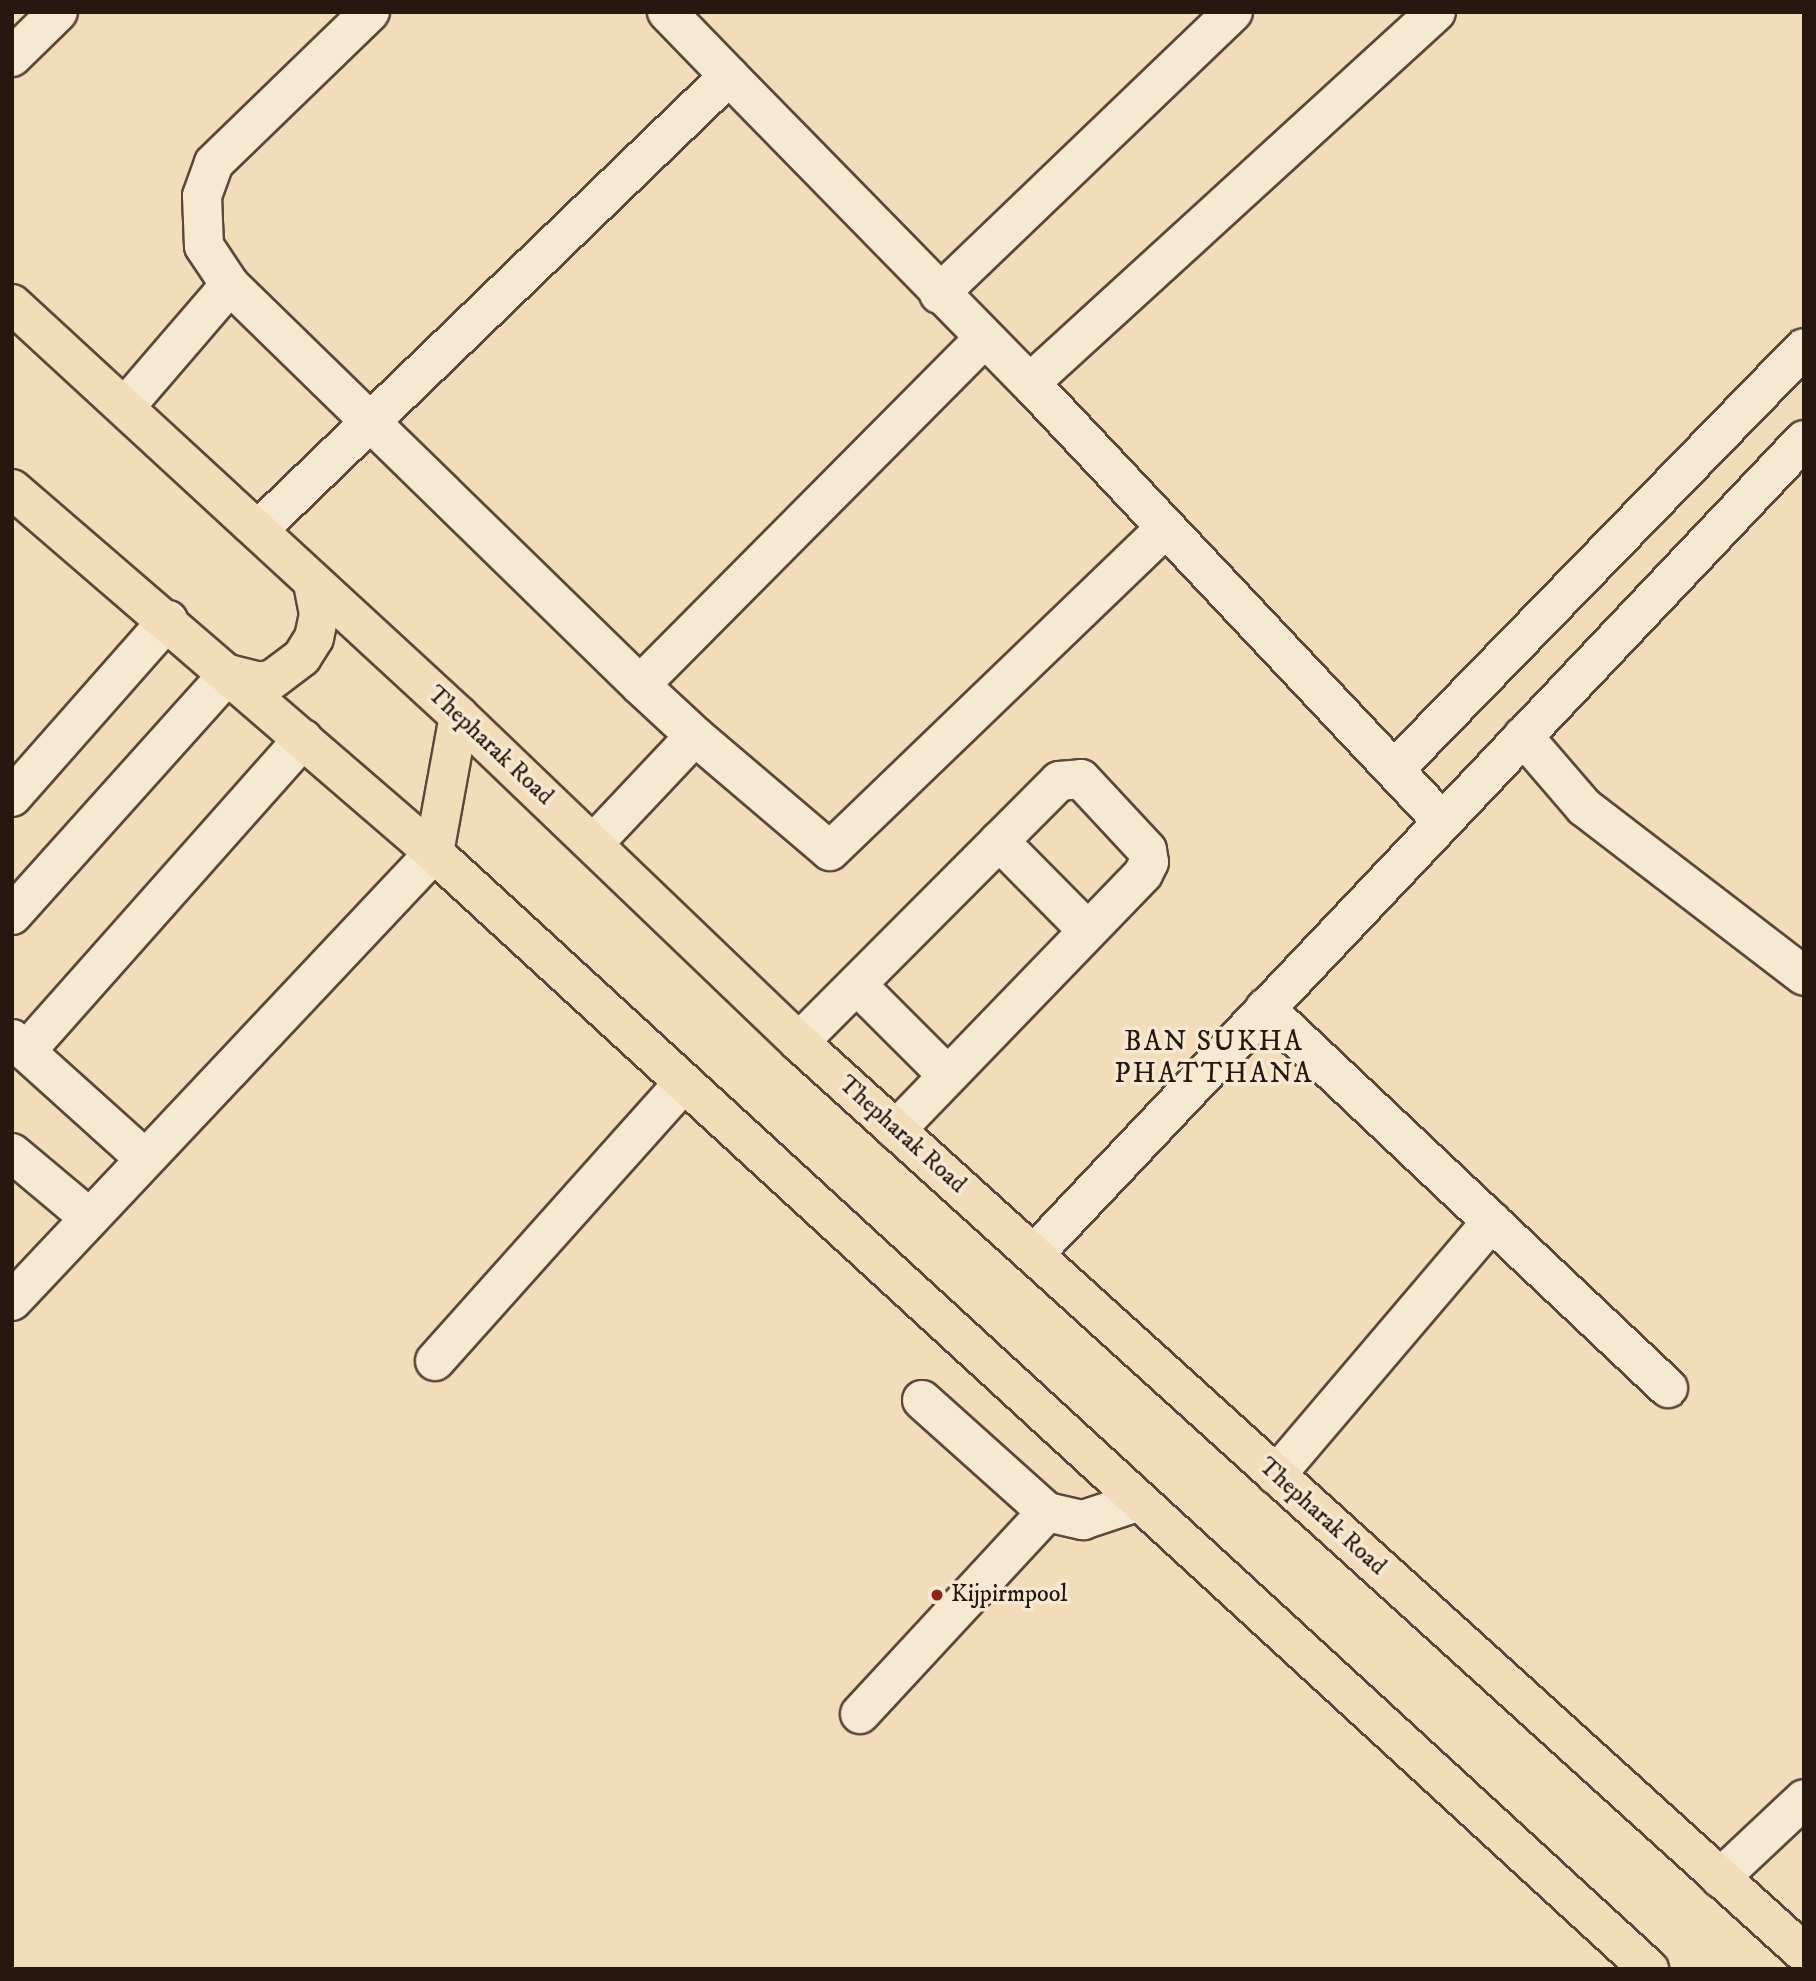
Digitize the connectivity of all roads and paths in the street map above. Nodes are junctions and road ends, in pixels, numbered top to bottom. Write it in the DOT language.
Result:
graph roads {
  1 [pos="58,12"];
  2 [pos="370,12"];
  3 [pos="667,12"];
  4 [pos="1233,12"];
  5 [pos="1436,12"];
  6 [pos="12,57"];
  7 [pos="729,76"];
  8 [pos="230,285"];
  9 [pos="939,295"];
  10 [pos="12,304"];
  11 [pos="983,340"];
  12 [pos="1804,348"];
  13 [pos="1030,383"];
  14 [pos="125,407"];
  15 [pos="371,420"];
  16 [pos="1804,440"];
  17 [pos="12,489"];
  18 [pos="258,530"];
  19 [pos="1163,530"];
  20 [pos="313,584"];
  21 [pos="168,620"];
  22 [pos="229,674"];
  23 [pos="640,685"];
  24 [pos="459,716"];
  25 [pos="695,736"];
  26 [pos="1523,736"];
  27 [pos="303,739"];
  28 [pos="1394,770"];
  29 [pos="12,797"];
  30 [pos="1442,821"];
  31 [pos="999,841"];
  32 [pos="594,843"];
  33 [pos="434,853"];
  34 [pos="12,915"];
  35 [pos="1086,929"];
  36 [pos="1804,976"];
  37 [pos="858,986"];
  38 [pos="1265,1008"];
  39 [pos="800,1042"];
  40 [pos="20,1044"];
  41 [pos="946,1074"];
  42 [pos="682,1084"];
  43 [pos="896,1130"];
  44 [pos="12,1153"];
  45 [pos="144,1158"];
  46 [pos="74,1205"];
  47 [pos="1492,1221"];
  48 [pos="1035,1253"];
  49 [pos="15,1291"];
  50 [pos="435,1361"];
  51 [pos="1668,1388"];
  52 [pos="922,1400"];
  53 [pos="1276,1475"];
  54 [pos="1137,1503"];
  55 [pos="1047,1512"];
  56 [pos="860,1714"];
  57 [pos="1804,1799"];
  58 [pos="1720,1878"];
  59 [pos="1804,1953"];
  60 [pos="1649,1969"];
  1 -- 6 [label="street"];
  2 -- 8 [label="street"];
  3 -- 7 [label="street"];
  4 -- 9 [label="street"];
  5 -- 13 [label="street"];
  7 -- 9 [label="street"];
  7 -- 15 [label="street"];
  8 -- 14 [label="street"];
  8 -- 15 [label="street"];
  9 -- 11 [label="street"];
  10 -- 14 [label="main road, Thepharak Road"];
  11 -- 13 [label="street"];
  11 -- 23 [label="street"];
  12 -- 28 [label="street"];
  13 -- 19 [label="street"];
  14 -- 18 [label="main road, Thepharak Road"];
  15 -- 18 [label="street"];
  15 -- 23 [label="street"];
  16 -- 26 [label="street"];
  17 -- 21 [label="main road"];
  18 -- 20 [label="main road, Thepharak Road"];
  19 -- 25 [label="street"];
  19 -- 28 [label="street"];
  20 -- 22 [label="main road"];
  20 -- 24 [label="main road, Thepharak Road"];
  21 -- 22 [label="main road"];
  21 -- 29 [label="street"];
  22 -- 27 [label="main road"];
  22 -- 34 [label="street"];
  23 -- 25 [label="street"];
  24 -- 32 [label="main road, Thepharak Road"];
  24 -- 33 [label="main road"];
  25 -- 32 [label="street"];
  26 -- 30 [label="street"];
  26 -- 36 [label="street"];
  27 -- 33 [label="main road"];
  27 -- 40 [label="street"];
  28 -- 30 [label="street"];
  30 -- 38 [label="street"];
  31 -- 35 [label="street"];
  31 -- 35 [label="street"];
  31 -- 37 [label="street"];
  32 -- 39 [label="main road, Thepharak Road"];
  33 -- 42 [label="main road"];
  33 -- 45 [label="street"];
  35 -- 41 [label="street"];
  37 -- 39 [label="street"];
  37 -- 41 [label="street"];
  38 -- 47 [label="street"];
  38 -- 48 [label="street"];
  39 -- 43 [label="main road, Thepharak Road"];
  40 -- 45 [label="street"];
  41 -- 43 [label="street"];
  42 -- 50 [label="street"];
  42 -- 54 [label="main road"];
  43 -- 48 [label="main road, Thepharak Road"];
  44 -- 46 [label="street"];
  45 -- 49 [label="street"];
  47 -- 51 [label="street"];
  47 -- 53 [label="street"];
  48 -- 53 [label="main road, Thepharak Road"];
  52 -- 55 [label="street"];
  53 -- 58 [label="main road, Thepharak Road"];
  54 -- 55 [label="street"];
  54 -- 60 [label="main road"];
  55 -- 56 [label="street"];
  57 -- 58 [label="street"];
  58 -- 59 [label="main road, Thepharak Road"];
}
